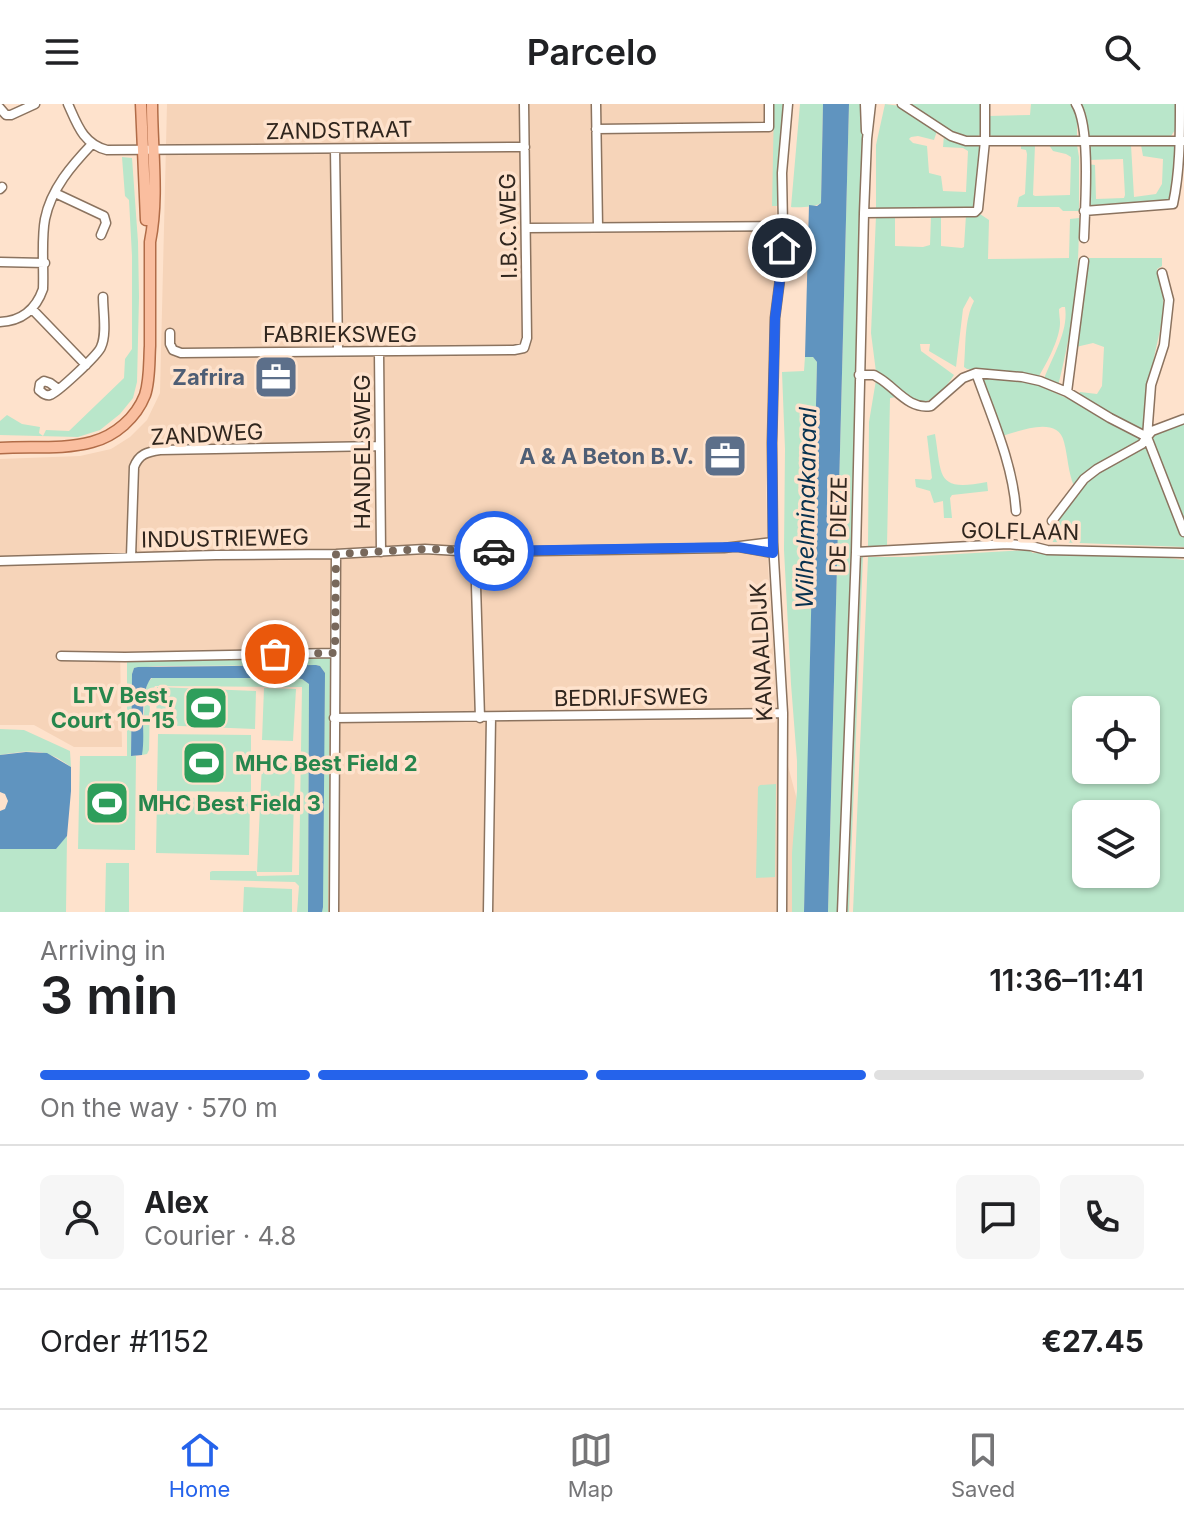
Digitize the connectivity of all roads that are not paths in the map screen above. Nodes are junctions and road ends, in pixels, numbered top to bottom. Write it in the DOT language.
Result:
graph roads {
  1 [pos="35,104"];
  2 [pos="68,104"];
  3 [pos="141,104"];
  4 [pos="152,104"];
  5 [pos="524,104"];
  6 [pos="596,104"];
  7 [pos="769,104"];
  8 [pos="788,104"];
  9 [pos="865,104"];
  10 [pos="871,104"];
  11 [pos="902,104"];
  12 [pos="985,104"];
  13 [pos="1076,104"];
  14 [pos="1180,104"];
  15 [pos="0,108"];
  16 [pos="596,129"];
  17 [pos="867,139"];
  18 [pos="985,141"];
  19 [pos="1182,141"];
  20 [pos="1085,142"];
  21 [pos="92,144"];
  22 [pos="525,147"];
  23 [pos="335,149"];
  24 [pos="148,151"];
  25 [pos="55,193"];
  26 [pos="1084,211"];
  27 [pos="864,213"];
  28 [pos="783,226"];
  29 [pos="598,227"];
  30 [pos="527,228"];
  31 [pos="101,235"];
  32 [pos="1084,238"];
  33 [pos="1084,261"];
  34 [pos="0,262"];
  35 [pos="45,263"];
  36 [pos="1162,273"];
  37 [pos="103,297"];
  38 [pos="32,309"];
  39 [pos="0,322"];
  40 [pos="170,333"];
  41 [pos="525,347"];
  42 [pos="338,351"];
  43 [pos="379,352"];
  44 [pos="86,365"];
  45 [pos="976,373"];
  46 [pos="859,375"];
  47 [pos="58,389"];
  48 [pos="1067,392"];
  49 [pos="1184,419"];
  50 [pos="1147,437"];
  51 [pos="380,446"];
  52 [pos="1,448"];
  53 [pos="1016,511"];
  54 [pos="1052,521"];
  55 [pos="1184,532"];
  56 [pos="773,542"];
  57 [pos="738,547"];
  58 [pos="381,552"];
  59 [pos="475,552"];
  60 [pos="856,552"];
  61 [pos="773,553"];
  62 [pos="1184,553"];
  63 [pos="336,554"];
  64 [pos="131,557"];
  65 [pos="0,561"];
  66 [pos="335,653"];
  67 [pos="61,656"];
  68 [pos="783,713"];
  69 [pos="491,717"];
  70 [pos="334,718"];
  71 [pos="480,718"];
  72 [pos="334,912"];
  73 [pos="488,912"];
  74 [pos="782,912"];
  75 [pos="842,912"];
  1 -- 15 [label="street"];
  2 -- 21 [label="street"];
  3 -- 24 [label="main road"];
  4 -- 24 [label="main road"];
  5 -- 22 [label="street, I.B.C.WEG"];
  6 -- 16 [label="street"];
  7 -- 16 [label="street"];
  8 -- 28 [label="street, KANAALDIJK"];
  9 -- 17 [label="street, DE DIEZE"];
  10 -- 17 [label="street, DE DIEZE"];
  11 -- 18 [label="street"];
  12 -- 18 [label="street"];
  13 -- 20 [label="street"];
  14 -- 19 [label="street"];
  16 -- 29 [label="street"];
  17 -- 27 [label="street, DE DIEZE"];
  18 -- 20 [label="street"];
  18 -- 27 [label="street"];
  19 -- 20 [label="street"];
  19 -- 26 [label="street"];
  20 -- 26 [label="street"];
  21 -- 24 [label="street, ZANDSTRAAT"];
  21 -- 25 [label="street"];
  22 -- 23 [label="street, ZANDSTRAAT"];
  22 -- 30 [label="street, I.B.C.WEG"];
  23 -- 24 [label="street, ZANDSTRAAT"];
  23 -- 42 [label="street"];
  24 -- 52 [label="main road"];
  25 -- 31 [label="street"];
  25 -- 35 [label="street"];
  26 -- 32 [label="street"];
  27 -- 46 [label="street, DE DIEZE"];
  28 -- 29 [label="street"];
  28 -- 56 [label="street, KANAALDIJK"];
  29 -- 30 [label="street"];
  30 -- 41 [label="street, I.B.C.WEG"];
  33 -- 48 [label="street"];
  34 -- 35 [label="street"];
  35 -- 38 [label="street"];
  36 -- 50 [label="street"];
  37 -- 44 [label="street"];
  38 -- 39 [label="street"];
  38 -- 44 [label="street"];
  40 -- 42 [label="street, FABRIEKSWEG"];
  41 -- 43 [label="street, FABRIEKSWEG"];
  42 -- 43 [label="street, FABRIEKSWEG"];
  43 -- 51 [label="street, HANDELSWEG"];
  44 -- 47 [label="street"];
  45 -- 46 [label="street"];
  45 -- 48 [label="street"];
  45 -- 53 [label="street"];
  46 -- 60 [label="street, DE DIEZE"];
  48 -- 50 [label="street"];
  49 -- 50 [label="street"];
  50 -- 54 [label="street"];
  50 -- 55 [label="street"];
  51 -- 58 [label="street, HANDELSWEG"];
  51 -- 64 [label="street, ZANDWEG"];
  56 -- 57 [label="street, INDUSTRIEWEG"];
  56 -- 61 [label="street, KANAALDIJK"];
  57 -- 59 [label="street, INDUSTRIEWEG"];
  57 -- 61 [label="street, INDUSTRIEWEG"];
  58 -- 59 [label="street, INDUSTRIEWEG"];
  58 -- 63 [label="street, INDUSTRIEWEG"];
  59 -- 71 [label="street"];
  60 -- 62 [label="street, GOLFLAAN"];
  60 -- 75 [label="street, DE DIEZE"];
  61 -- 68 [label="street, KANAALDIJK"];
  63 -- 64 [label="street, INDUSTRIEWEG"];
  63 -- 66 [label="street"];
  64 -- 65 [label="street, INDUSTRIEWEG"];
  66 -- 67 [label="street"];
  66 -- 70 [label="street"];
  68 -- 69 [label="street, BEDRIJFSWEG"];
  68 -- 74 [label="street, KANAALDIJK"];
  69 -- 71 [label="street, BEDRIJFSWEG"];
  69 -- 73 [label="street"];
  70 -- 71 [label="street, BEDRIJFSWEG"];
  70 -- 72 [label="street"];
}
